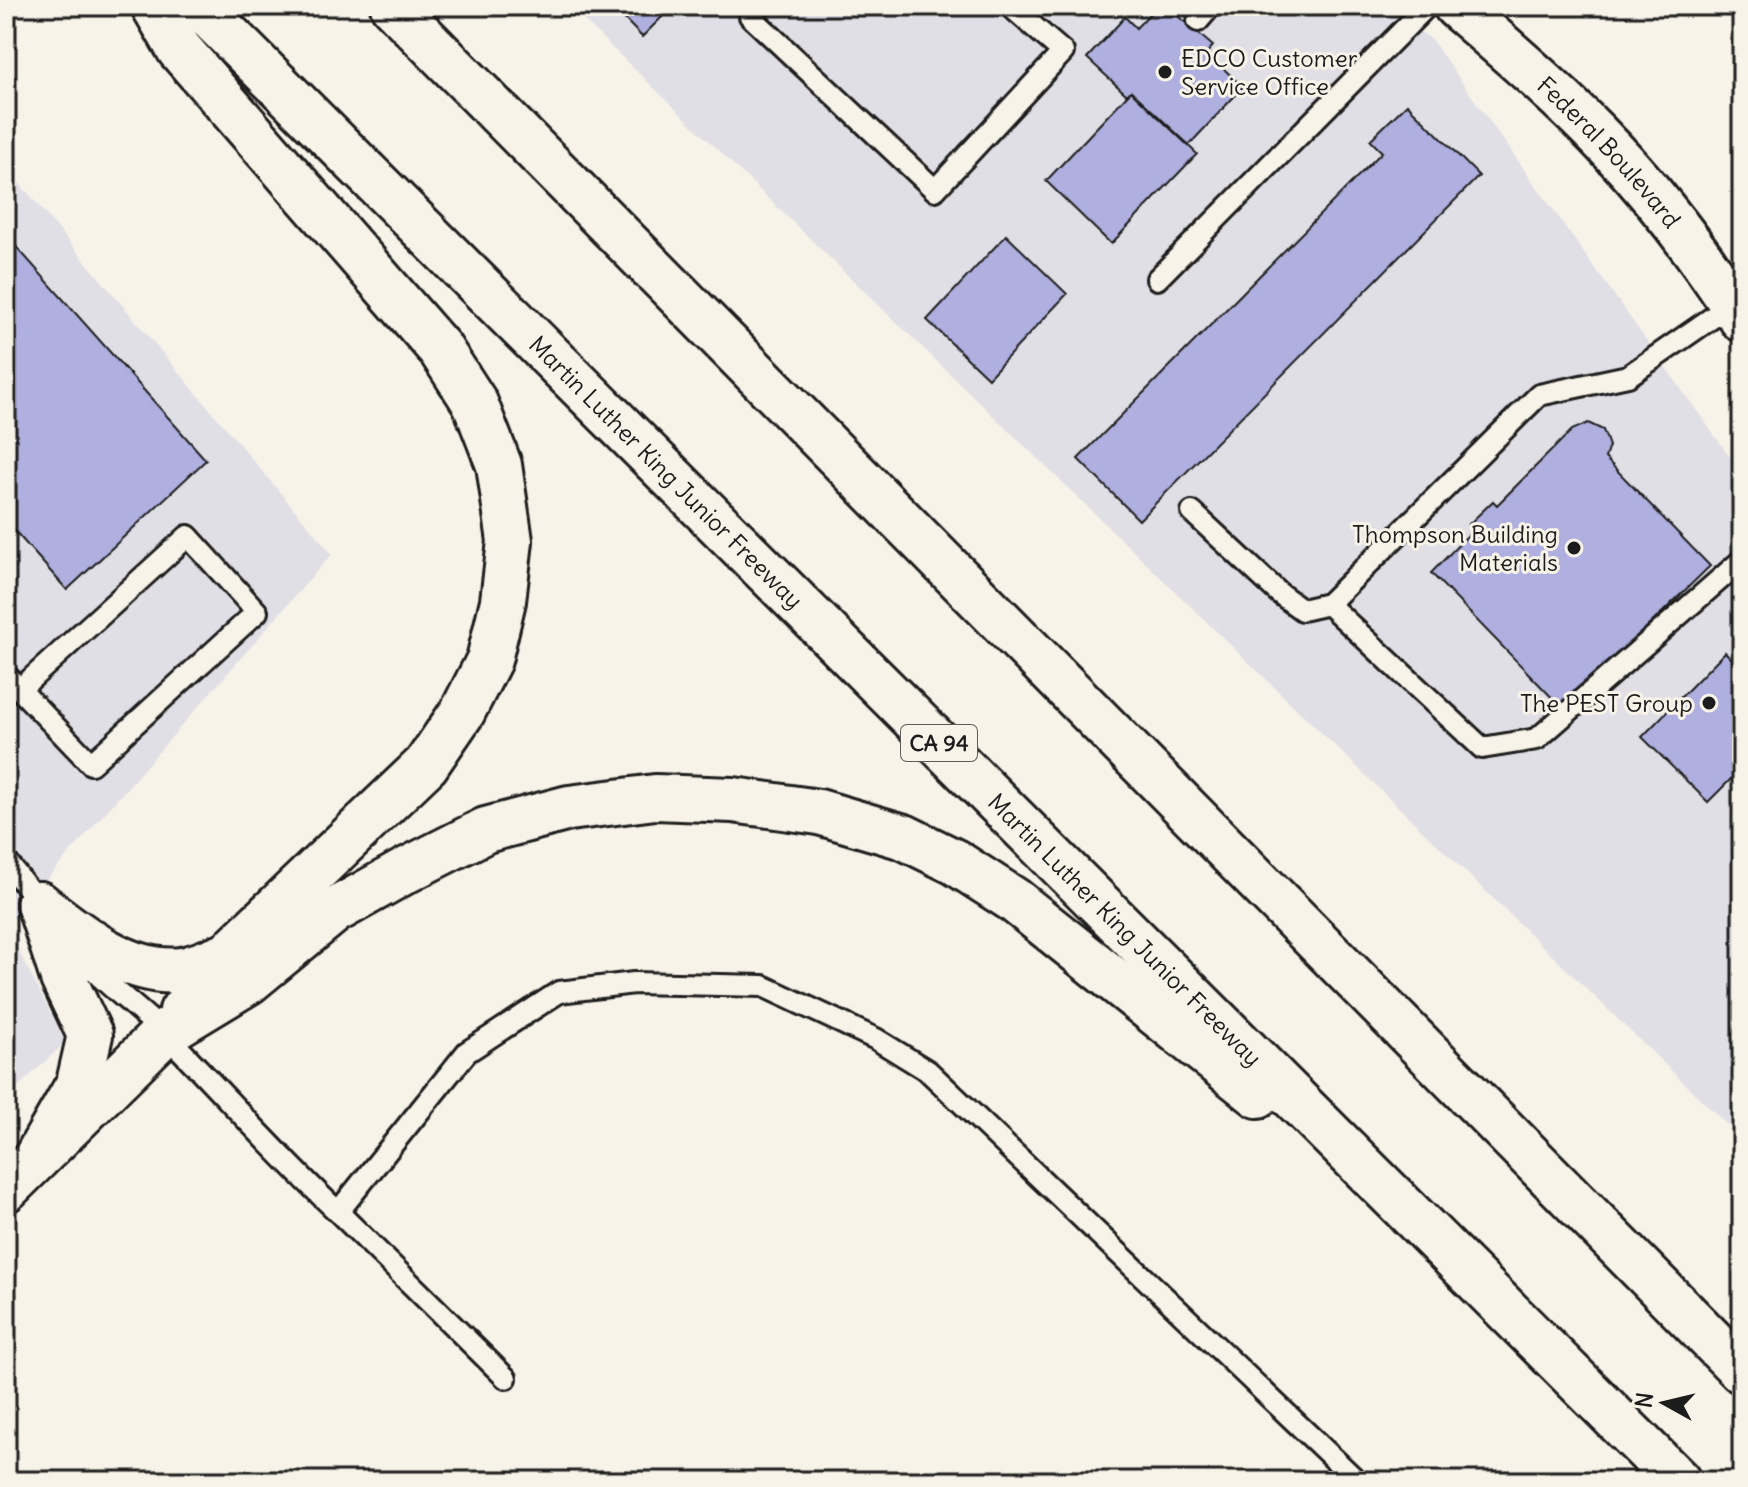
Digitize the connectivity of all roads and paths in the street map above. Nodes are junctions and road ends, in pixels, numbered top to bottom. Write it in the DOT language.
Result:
graph roads {
  1 [pos="154,6"];
  2 [pos="199,6"];
  3 [pos="393,6"];
  4 [pos="760,6"];
  5 [pos="1010,6"];
  6 [pos="1427,6"];
  7 [pos="1456,6"];
  8 [pos="1157,279"];
  9 [pos="1737,312"];
  10 [pos="1192,512"];
  11 [pos="1742,560"];
  12 [pos="1328,604"];
  13 [pos="13,682"];
  14 [pos="6,861"];
  15 [pos="39,904"];
  16 [pos="228,954"];
  17 [pos="164,1033"];
  18 [pos="21,1175"];
  19 [pos="338,1212"];
  20 [pos="1420,1223"];
  21 [pos="1742,1371"];
  22 [pos="506,1378"];
  23 [pos="1357,1481"];
  24 [pos="1678,1481"];
  1 -- 16 [label="main road"];
  2 -- 20 [label="main road, Martin Luther King Junior Freeway / CA 94"];
  3 -- 21 [label="main road"];
  4 -- 5 [label="lane"];
  6 -- 8 [label="lane"];
  7 -- 9 [label="main road, Federal Boulevard"];
  9 -- 12 [label="lane"];
  10 -- 12 [label="lane"];
  11 -- 12 [label="lane"];
  13 -- 13 [label="lane"];
  14 -- 15 [label="lane"];
  15 -- 16 [label="main road"];
  15 -- 17 [label="lane"];
  15 -- 18 [label="main road"];
  16 -- 17 [label="main road"];
  17 -- 18 [label="main road"];
  17 -- 19 [label="lane"];
  17 -- 20 [label="main road"];
  19 -- 22 [label="lane"];
  19 -- 23 [label="lane"];
  20 -- 24 [label="main road, Martin Luther King Junior Freeway / CA 94"];
}
